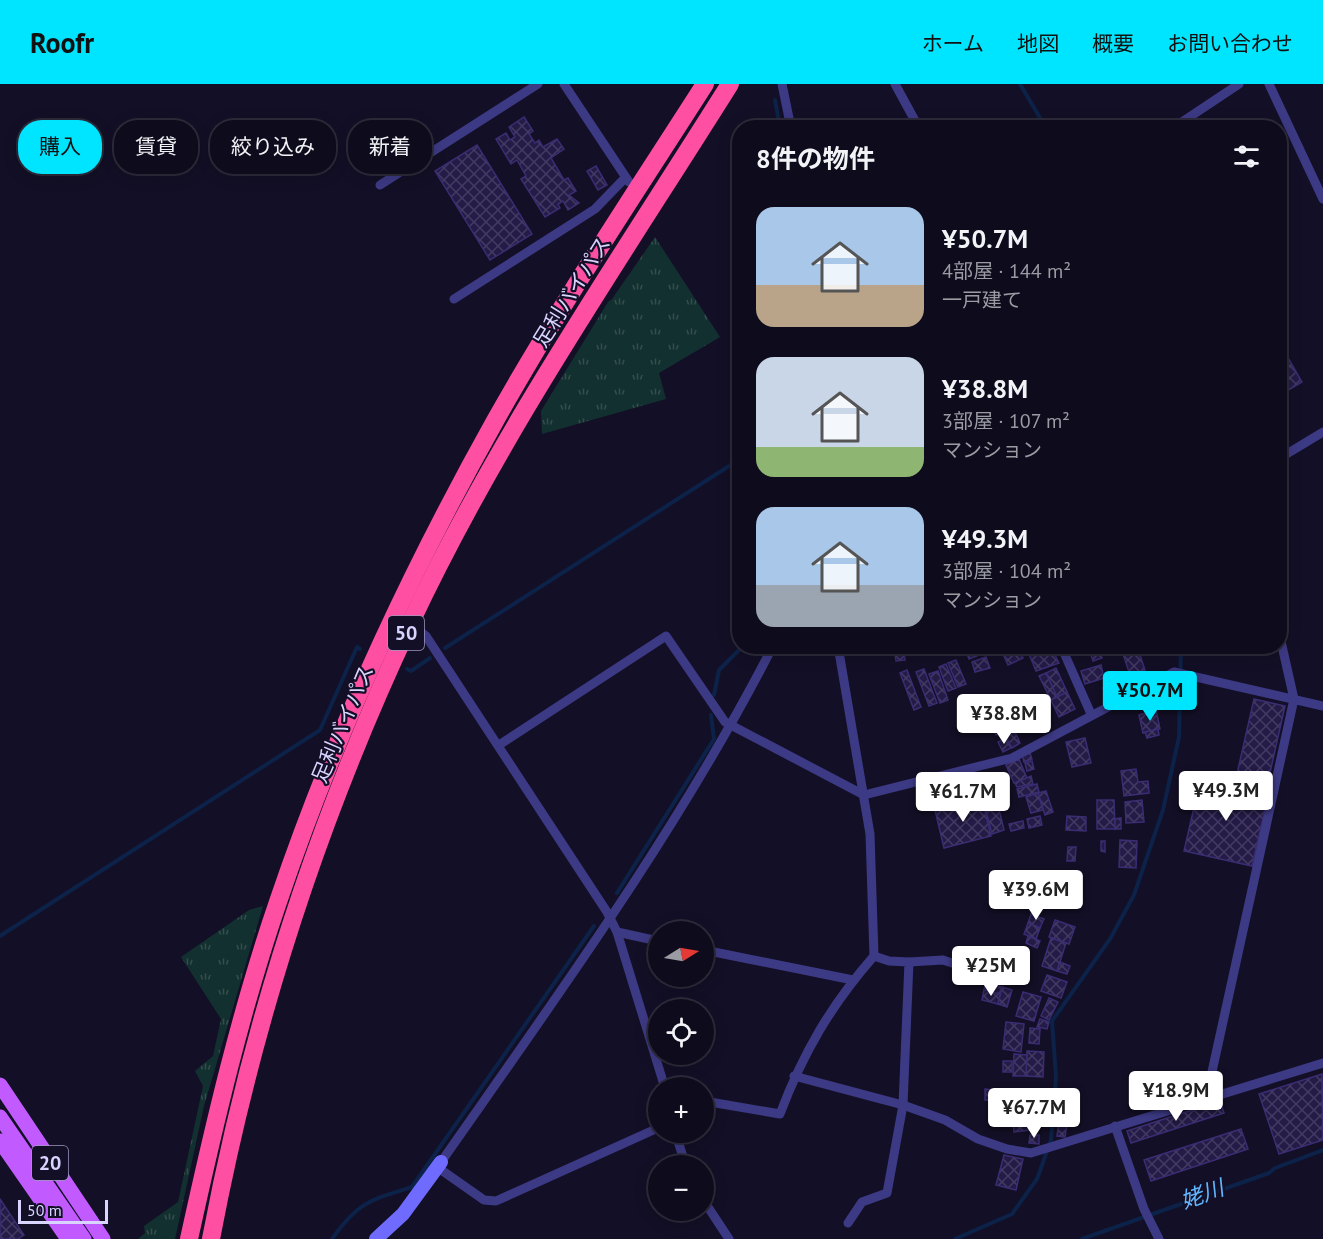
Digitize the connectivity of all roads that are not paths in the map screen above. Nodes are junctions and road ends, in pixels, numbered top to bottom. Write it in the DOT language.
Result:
graph roads {
  1 [pos="538,84"];
  2 [pos="564,84"];
  3 [pos="705,84"];
  4 [pos="730,84"];
  5 [pos="896,84"];
  6 [pos="1239,84"];
  7 [pos="1269,84"];
  8 [pos="786,85"];
  9 [pos="789,120"];
  10 [pos="915,120"];
  11 [pos="1185,120"];
  12 [pos="1286,120"];
  13 [pos="1287,122"];
  14 [pos="632,183"];
  15 [pos="380,185"];
  16 [pos="1323,199"];
  17 [pos="453,299"];
  18 [pos="1323,432"];
  19 [pos="1287,454"];
  20 [pos="410,623"];
  21 [pos="770,654"];
  22 [pos="839,654"];
  23 [pos="1065,654"];
  24 [pos="1284,654"];
  25 [pos="1294,699"];
  26 [pos="1323,706"];
  27 [pos="1091,714"];
  28 [pos="732,727"];
  29 [pos="499,745"];
  30 [pos="864,795"];
  31 [pos="610,921"];
  32 [pos="617,933"];
  33 [pos="648,939"];
  34 [pos="714,952"];
  35 [pos="874,956"];
  36 [pos="909,962"];
  37 [pos="986,974"];
  38 [pos="853,980"];
  39 [pos="1323,1063"];
  40 [pos="795,1076"];
  41 [pos="662,1077"];
  42 [pos="0,1085"];
  43 [pos="1206,1099"];
  44 [pos="714,1103"];
  45 [pos="903,1105"];
  46 [pos="0,1118"];
  47 [pos="1115,1126"];
  48 [pos="648,1133"];
  49 [pos="0,1142"];
  50 [pos="439,1165"];
  51 [pos="714,1216"];
  52 [pos="848,1223"];
  53 [pos="101,1238"];
  54 [pos="68,1239"];
  55 [pos="84,1239"];
  56 [pos="189,1239"];
  57 [pos="211,1239"];
  58 [pos="376,1239"];
  59 [pos="729,1239"];
  60 [pos="1159,1239"];
  1 -- 15 [label="street"];
  2 -- 14 [label="street"];
  3 -- 14 [label="highway, 足利バイパス / 50"];
  4 -- 20 [label="highway, 足利バイパス / 50"];
  5 -- 10 [label="street"];
  6 -- 11 [label="street"];
  7 -- 12 [label="street"];
  8 -- 9 [label="street"];
  13 -- 16 [label="street"];
  14 -- 17 [label="street"];
  14 -- 56 [label="highway, 足利バイパス / 50"];
  18 -- 19 [label="street"];
  20 -- 29 [label="street"];
  20 -- 57 [label="highway, 足利バイパス / 50"];
  21 -- 28 [label="street"];
  22 -- 30 [label="street"];
  23 -- 27 [label="street"];
  24 -- 25 [label="street"];
  25 -- 26 [label="street"];
  25 -- 27 [label="street"];
  25 -- 43 [label="street"];
  27 -- 30 [label="street"];
  28 -- 29 [label="street"];
  28 -- 30 [label="street"];
  28 -- 31 [label="street"];
  29 -- 31 [label="street"];
  30 -- 35 [label="street"];
  31 -- 32 [label="street"];
  31 -- 50 [label="street"];
  32 -- 33 [label="street"];
  32 -- 41 [label="street"];
  34 -- 38 [label="street"];
  35 -- 36 [label="street"];
  35 -- 38 [label="street"];
  36 -- 37 [label="street"];
  36 -- 45 [label="street"];
  38 -- 40 [label="street"];
  39 -- 43 [label="street"];
  40 -- 44 [label="street"];
  40 -- 45 [label="street"];
  42 -- 53 [label="main road, 20"];
  43 -- 47 [label="street"];
  45 -- 47 [label="street"];
  45 -- 52 [label="street"];
  46 -- 55 [label="main road, 20"];
  47 -- 60 [label="street"];
  48 -- 50 [label="street"];
  49 -- 54 [label="main road, 20"];
  50 -- 58 [label="street"];
  51 -- 59 [label="street"];
}
